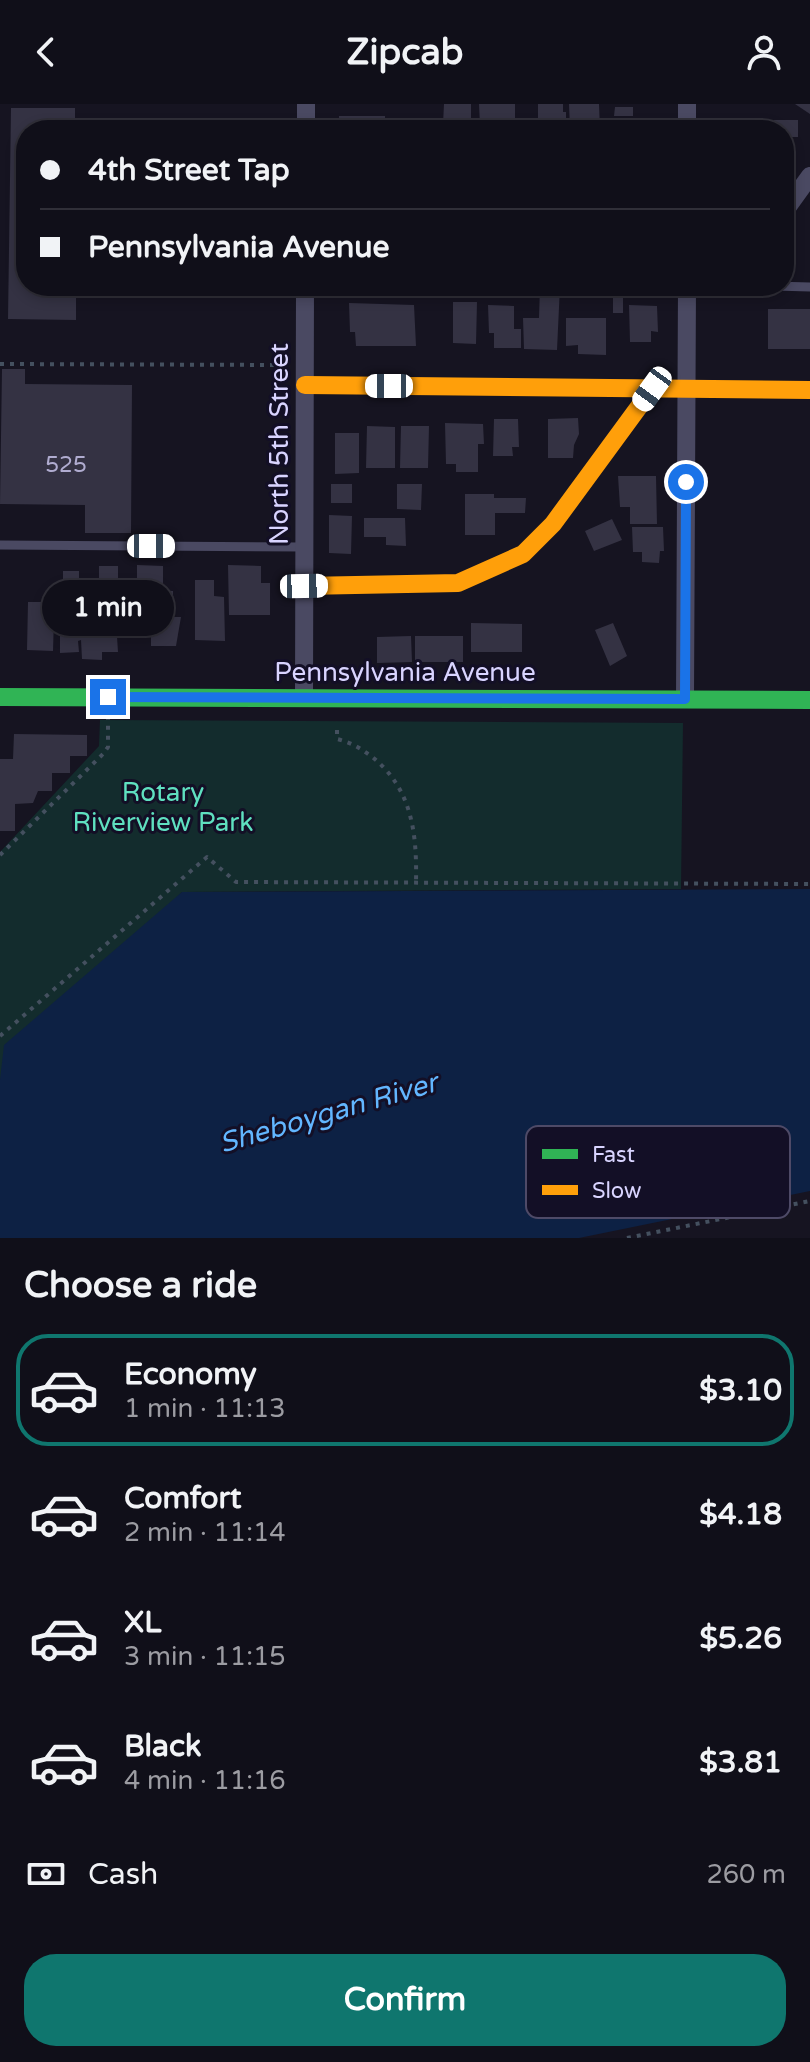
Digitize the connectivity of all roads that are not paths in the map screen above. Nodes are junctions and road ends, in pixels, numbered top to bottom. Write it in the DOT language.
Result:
graph roads {
  1 [pos="810,176"];
  2 [pos="794,198"];
  3 [pos="305,296"];
  4 [pos="687,296"];
  5 [pos="305,385"];
  6 [pos="652,389"];
  7 [pos="687,389"];
  8 [pos="810,390"];
  9 [pos="0,545"];
  10 [pos="304,547"];
  11 [pos="304,586"];
  12 [pos="0,697"];
  13 [pos="304,698"];
  14 [pos="685,699"];
  15 [pos="810,700"];
  1 -- 2 [label="street"];
  3 -- 5 [label="street, North 5th Street"];
  4 -- 7 [label="street"];
  5 -- 6 [label="street"];
  5 -- 10 [label="street, North 5th Street"];
  6 -- 7 [label="street"];
  6 -- 11 [label="street"];
  7 -- 8 [label="street"];
  7 -- 14 [label="street"];
  9 -- 10 [label="lane"];
  10 -- 11 [label="street, North 5th Street"];
  11 -- 13 [label="street, North 5th Street"];
  12 -- 13 [label="street, Pennsylvania Avenue"];
  13 -- 14 [label="street, Pennsylvania Avenue"];
  14 -- 15 [label="street, Pennsylvania Avenue"];
}
